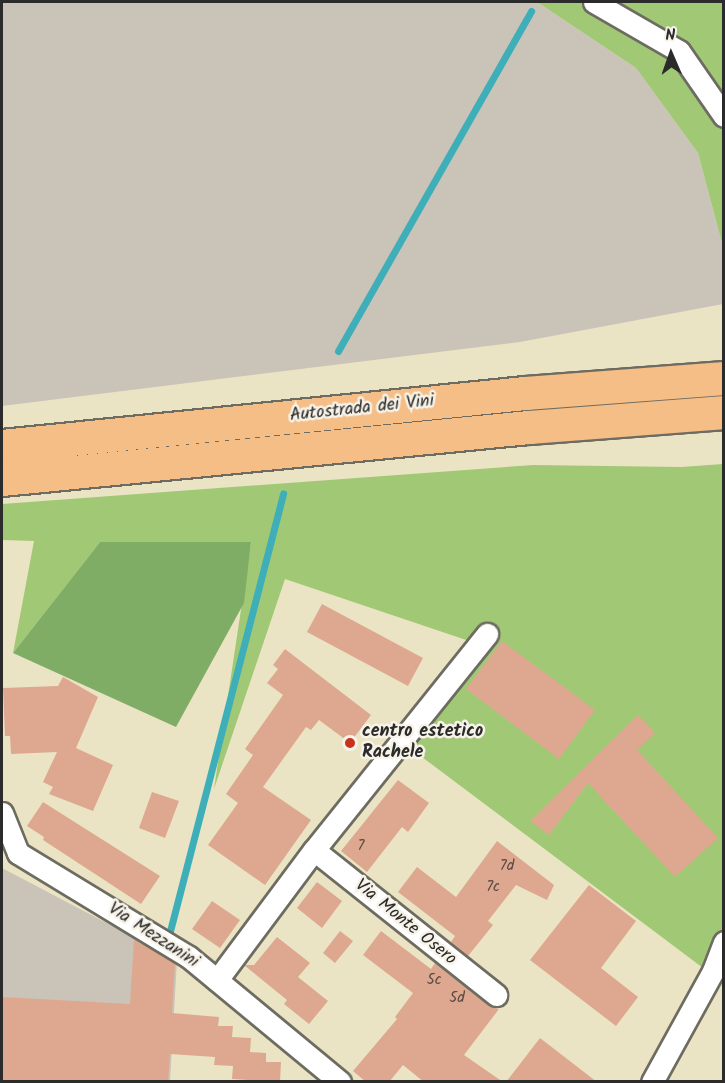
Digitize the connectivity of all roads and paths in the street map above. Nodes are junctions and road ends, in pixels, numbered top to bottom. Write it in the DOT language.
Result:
graph roads {
  1 [pos="594,2"];
  2 [pos="723,116"];
  3 [pos="723,378"];
  4 [pos="723,412"];
  5 [pos="2,446"];
  6 [pos="2,479"];
  7 [pos="487,634"];
  8 [pos="2,813"];
  9 [pos="314,850"];
  10 [pos="723,942"];
  11 [pos="217,980"];
  12 [pos="496,995"];
  13 [pos="340,1082"];
  14 [pos="652,1082"];
  1 -- 2 [label="street"];
  3 -- 5 [label="highway, Autostrada dei Vini"];
  4 -- 6 [label="highway, Autostrada dei Vini"];
  7 -- 9 [label="street"];
  8 -- 11 [label="street, Via Mezzanini"];
  9 -- 11 [label="street"];
  9 -- 12 [label="street, Via Monte Osero"];
  10 -- 14 [label="street"];
  11 -- 13 [label="street, Via Mezzanini"];
}
